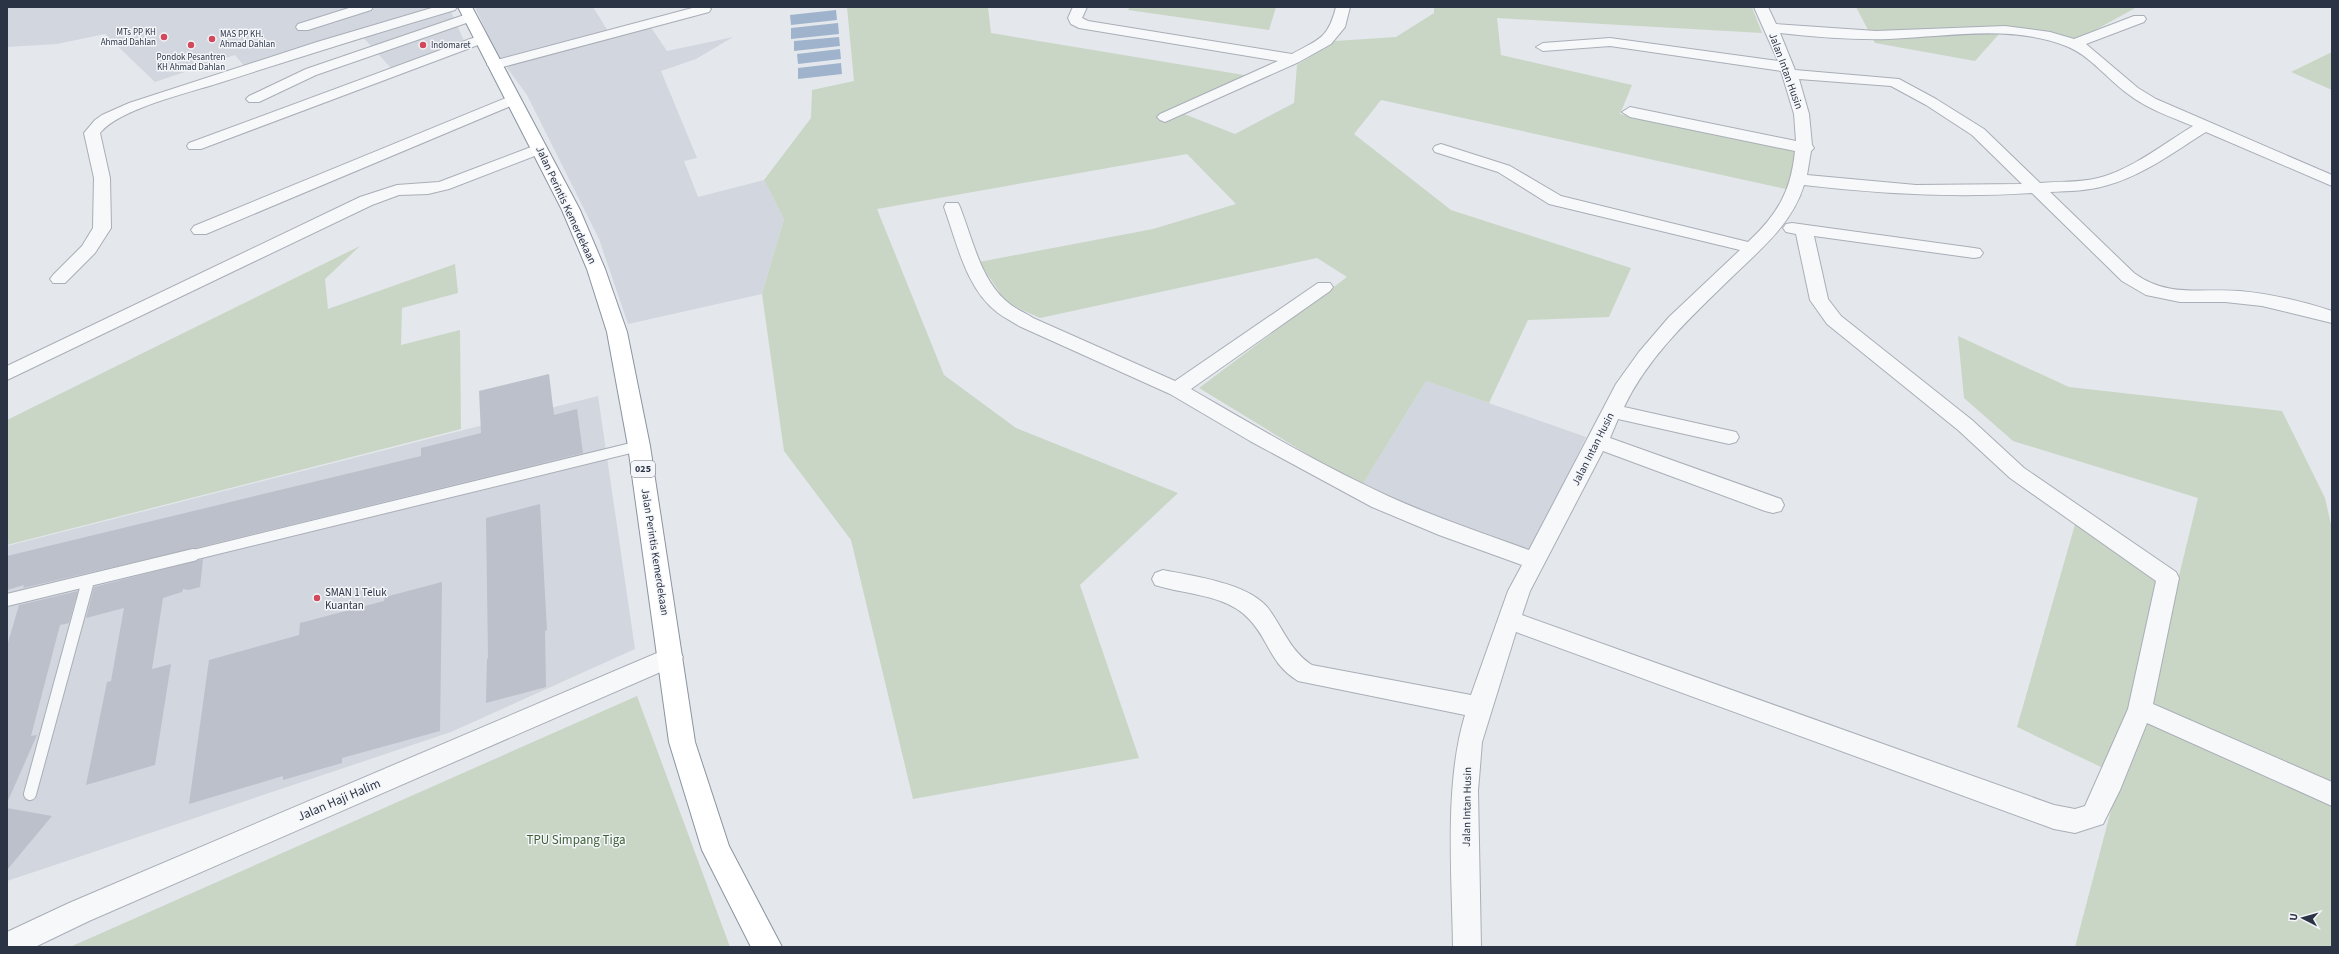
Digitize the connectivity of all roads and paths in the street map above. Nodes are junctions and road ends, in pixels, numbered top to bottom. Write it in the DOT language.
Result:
graph roads {
  1 [pos="366,7"];
  2 [pos="450,7"];
  3 [pos="1080,7"];
  4 [pos="1342,7"];
  5 [pos="1761,7"];
  6 [pos="704,9"];
  7 [pos="468,12"];
  8 [pos="2139,19"];
  9 [pos="303,27"];
  10 [pos="1770,28"];
  11 [pos="481,39"];
  12 [pos="2074,44"];
  13 [pos="1543,47"];
  14 [pos="1294,59"];
  15 [pos="494,65"];
  16 [pos="1788,70"];
  17 [pos="254,99"];
  18 [pos="513,100"];
  19 [pos="1630,112"];
  20 [pos="1165,117"];
  21 [pos="2205,126"];
  22 [pos="195,146"];
  23 [pos="1806,148"];
  24 [pos="1441,149"];
  25 [pos="539,150"];
  26 [pos="1797,179"];
  27 [pos="2332,181"];
  28 [pos="2038,188"];
  29 [pos="952,207"];
  30 [pos="1775,226"];
  31 [pos="200,230"];
  32 [pos="1804,230"];
  33 [pos="1752,248"];
  34 [pos="1974,253"];
  35 [pos="59,279"];
  36 [pos="1324,287"];
  37 [pos="2332,317"];
  38 [pos="7,374"];
  39 [pos="1177,389"];
  40 [pos="1612,411"];
  41 [pos="1729,437"];
  42 [pos="1598,441"];
  43 [pos="639,446"];
  44 [pos="1773,505"];
  45 [pos="1535,561"];
  46 [pos="1163,578"];
  47 [pos="88,581"];
  48 [pos="7,600"];
  49 [pos="1509,620"];
  50 [pos="671,657"];
  51 [pos="1479,707"];
  52 [pos="2140,709"];
  53 [pos="30,794"];
  54 [pos="2332,794"];
  55 [pos="7,946"];
  56 [pos="767,947"];
  57 [pos="1468,947"];
  1 -- 9 [label="street"];
  2 -- 35 [label="street"];
  3 -- 14 [label="street"];
  4 -- 14 [label="street"];
  5 -- 10 [label="street, Jalan Intan Husin"];
  6 -- 15 [label="street"];
  7 -- 11 [label="highway, Jalan Perintis Kemerdekaan / 025"];
  7 -- 17 [label="street"];
  8 -- 12 [label="street"];
  10 -- 12 [label="street"];
  10 -- 16 [label="street, Jalan Intan Husin"];
  11 -- 15 [label="highway, Jalan Perintis Kemerdekaan / 025"];
  11 -- 22 [label="street"];
  12 -- 21 [label="street"];
  13 -- 16 [label="street"];
  14 -- 20 [label="street"];
  15 -- 18 [label="highway, Jalan Perintis Kemerdekaan / 025"];
  16 -- 23 [label="street, Jalan Intan Husin"];
  16 -- 28 [label="street"];
  18 -- 25 [label="highway, Jalan Perintis Kemerdekaan / 025"];
  18 -- 31 [label="street"];
  19 -- 23 [label="street"];
  21 -- 27 [label="street"];
  21 -- 28 [label="street"];
  23 -- 26 [label="street, Jalan Intan Husin"];
  24 -- 33 [label="street"];
  25 -- 38 [label="street"];
  25 -- 43 [label="highway, Jalan Perintis Kemerdekaan / 025"];
  26 -- 28 [label="street"];
  26 -- 30 [label="street, Jalan Intan Husin"];
  28 -- 37 [label="street"];
  29 -- 39 [label="street"];
  30 -- 32 [label="street"];
  30 -- 33 [label="street, Jalan Intan Husin"];
  32 -- 34 [label="street"];
  32 -- 52 [label="street"];
  33 -- 40 [label="street, Jalan Intan Husin"];
  36 -- 39 [label="street"];
  39 -- 45 [label="street"];
  40 -- 41 [label="street"];
  40 -- 42 [label="street, Jalan Intan Husin"];
  42 -- 44 [label="street"];
  42 -- 45 [label="street, Jalan Intan Husin"];
  43 -- 47 [label="lane"];
  43 -- 50 [label="highway, Jalan Perintis Kemerdekaan / 025"];
  45 -- 49 [label="street, Jalan Intan Husin"];
  46 -- 51 [label="street"];
  47 -- 48 [label="lane"];
  47 -- 53 [label="lane"];
  49 -- 51 [label="street, Jalan Intan Husin"];
  49 -- 52 [label="street"];
  50 -- 55 [label="street, Jalan Haji Halim"];
  50 -- 56 [label="highway, Jalan Perintis Kemerdekaan / 025"];
  51 -- 57 [label="street, Jalan Intan Husin"];
  52 -- 54 [label="street"];
}
